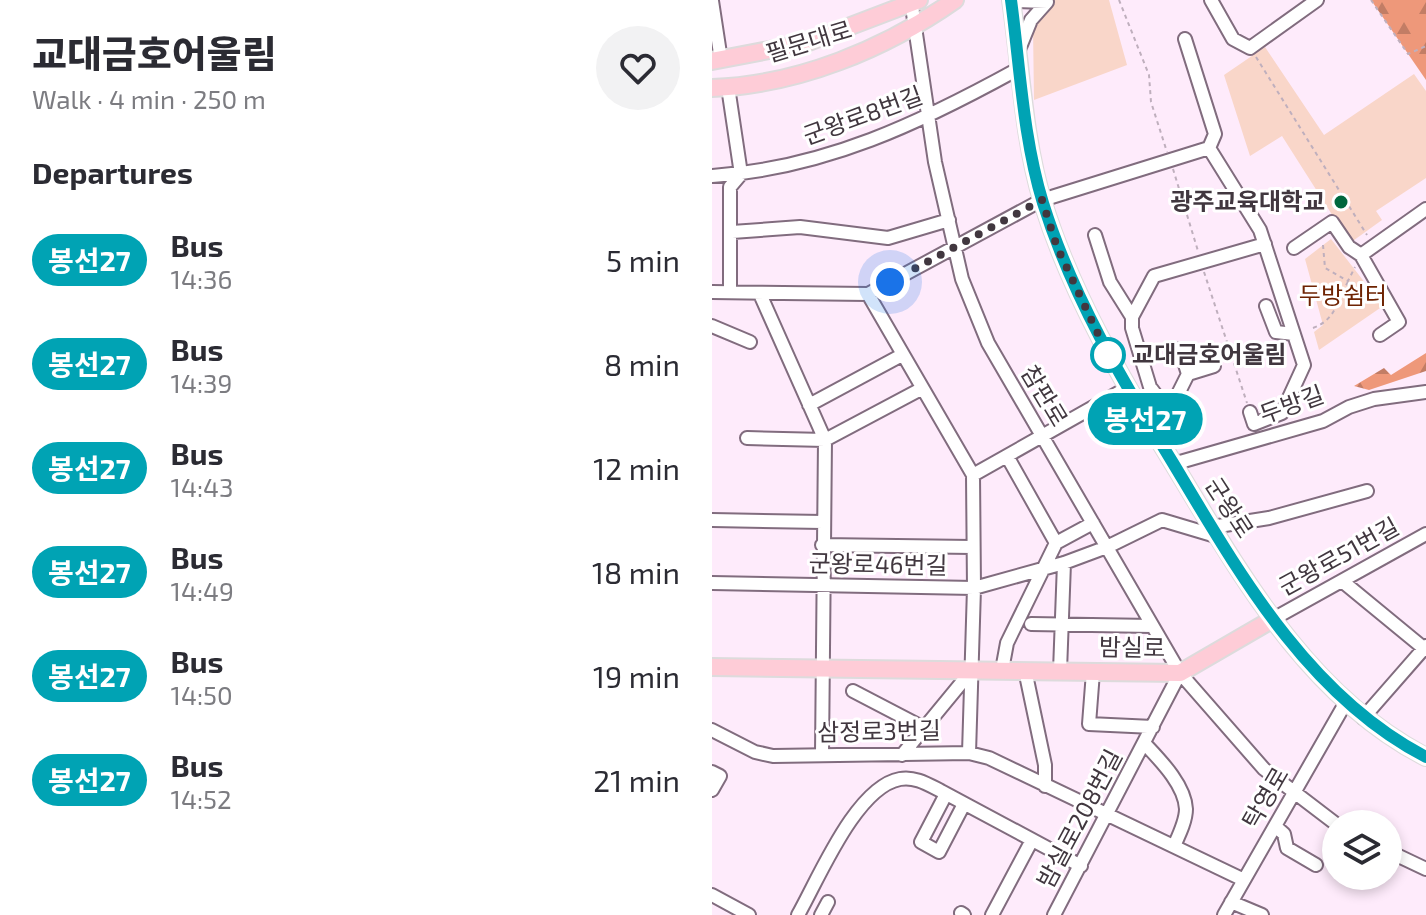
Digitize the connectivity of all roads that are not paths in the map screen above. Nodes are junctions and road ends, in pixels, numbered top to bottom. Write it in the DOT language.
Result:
graph roads {
  1 [pos="955,0"];
  2 [pos="1012,0"];
  3 [pos="1211,0"];
  4 [pos="1317,0"];
  5 [pos="712,1"];
  6 [pos="914,1"];
  7 [pos="1048,1"];
  8 [pos="917,27"];
  9 [pos="1185,39"];
  10 [pos="716,60"];
  11 [pos="1017,62"];
  12 [pos="720,87"];
  13 [pos="928,119"];
  14 [pos="1209,148"];
  15 [pos="741,174"];
  16 [pos="712,176"];
  17 [pos="1042,200"];
  18 [pos="1426,209"];
  19 [pos="949,220"];
  20 [pos="732,232"];
  21 [pos="1095,235"];
  22 [pos="1265,244"];
  23 [pos="957,247"];
  24 [pos="1294,248"];
  25 [pos="1361,255"];
  26 [pos="712,292"];
  27 [pos="730,292"];
  28 [pos="760,294"];
  29 [pos="868,294"];
  30 [pos="1266,306"];
  31 [pos="1132,317"];
  32 [pos="712,326"];
  33 [pos="1294,334"];
  34 [pos="1380,335"];
  35 [pos="750,342"];
  36 [pos="1180,349"];
  37 [pos="902,355"];
  38 [pos="1214,366"];
  39 [pos="1188,374"];
  40 [pos="1127,388"];
  41 [pos="921,389"];
  42 [pos="1426,392"];
  43 [pos="809,405"];
  44 [pos="1169,412"];
  45 [pos="1250,412"];
  46 [pos="1176,431"];
  47 [pos="1043,436"];
  48 [pos="747,438"];
  49 [pos="825,440"];
  50 [pos="1007,456"];
  51 [pos="1173,464"];
  52 [pos="973,475"];
  53 [pos="1367,491"];
  54 [pos="712,520"];
  55 [pos="823,522"];
  56 [pos="1093,523"];
  57 [pos="1215,532"];
  58 [pos="1426,534"];
  59 [pos="1056,543"];
  60 [pos="822,545"];
  61 [pos="972,547"];
  62 [pos="1107,547"];
  63 [pos="1064,563"];
  64 [pos="1042,570"];
  65 [pos="1342,581"];
  66 [pos="712,583"];
  67 [pos="822,587"];
  68 [pos="974,588"];
  69 [pos="1273,619"];
  70 [pos="1062,623"];
  71 [pos="1031,624"];
  72 [pos="1152,626"];
  73 [pos="1425,648"];
  74 [pos="712,667"];
  75 [pos="823,668"];
  76 [pos="972,670"];
  77 [pos="1002,670"];
  78 [pos="1025,670"];
  79 [pos="1060,671"];
  80 [pos="1093,672"];
  81 [pos="1180,673"];
  82 [pos="853,691"];
  83 [pos="1346,702"];
  84 [pos="1363,718"];
  85 [pos="1153,727"];
  86 [pos="924,728"];
  87 [pos="712,730"];
  88 [pos="1145,744"];
  89 [pos="969,753"];
  90 [pos="822,754"];
  91 [pos="902,755"];
  92 [pos="1426,757"];
  93 [pos="712,772"];
  94 [pos="1045,786"];
  95 [pos="712,790"];
  96 [pos="946,794"];
  97 [pos="1293,794"];
  98 [pos="964,804"];
  99 [pos="1322,814"];
  100 [pos="1108,816"];
  101 [pos="1275,826"];
  102 [pos="1032,840"];
  103 [pos="1174,846"];
  104 [pos="1402,858"];
  105 [pos="1316,865"];
  106 [pos="1081,866"];
  107 [pos="1426,869"];
  108 [pos="1244,880"];
  109 [pos="712,895"];
  110 [pos="828,902"];
  111 [pos="1231,902"];
  112 [pos="749,915"];
  113 [pos="798,915"];
  114 [pos="821,915"];
  115 [pos="992,915"];
  116 [pos="1054,915"];
  117 [pos="1224,915"];
  118 [pos="1262,915"];
  1 -- 8 [label="main road, 필문대로"];
  2 -- 7 [label="street"];
  2 -- 11 [label="main road, 군왕로"];
  3 -- 4 [label="street"];
  5 -- 10 [label="street"];
  6 -- 8 [label="street, 참판로"];
  6 -- 10 [label="main road, 필문대로"];
  7 -- 11 [label="street"];
  8 -- 12 [label="main road, 필문대로"];
  8 -- 13 [label="street, 참판로"];
  9 -- 14 [label="street"];
  11 -- 13 [label="street, 군왕로8번길"];
  11 -- 17 [label="main road, 군왕로"];
  12 -- 15 [label="street"];
  13 -- 15 [label="street, 군왕로8번길"];
  13 -- 19 [label="street, 참판로"];
  14 -- 17 [label="street"];
  14 -- 22 [label="street"];
  15 -- 16 [label="street, 군왕로8번길"];
  15 -- 20 [label="street"];
  17 -- 23 [label="street"];
  17 -- 40 [label="main road, 군왕로"];
  18 -- 25 [label="street"];
  19 -- 20 [label="street"];
  19 -- 23 [label="street, 참판로"];
  20 -- 27 [label="street"];
  21 -- 31 [label="street"];
  22 -- 31 [label="street"];
  22 -- 33 [label="street"];
  23 -- 29 [label="street"];
  23 -- 47 [label="street, 참판로"];
  24 -- 25 [label="street"];
  25 -- 34 [label="street"];
  26 -- 27 [label="street"];
  27 -- 28 [label="street"];
  28 -- 29 [label="street"];
  28 -- 43 [label="street"];
  29 -- 37 [label="street"];
  30 -- 33 [label="street"];
  31 -- 44 [label="street"];
  32 -- 35 [label="street"];
  33 -- 45 [label="street"];
  36 -- 39 [label="street"];
  37 -- 41 [label="street"];
  37 -- 43 [label="street"];
  38 -- 39 [label="street"];
  39 -- 44 [label="street"];
  40 -- 47 [label="street"];
  40 -- 51 [label="main road, 군왕로"];
  41 -- 49 [label="street"];
  41 -- 52 [label="street"];
  42 -- 51 [label="street, 두방길"];
  43 -- 49 [label="street"];
  44 -- 46 [label="street"];
  47 -- 50 [label="street"];
  47 -- 56 [label="street, 참판로"];
  48 -- 49 [label="street"];
  49 -- 55 [label="street"];
  50 -- 52 [label="street"];
  50 -- 59 [label="street"];
  51 -- 57 [label="main road, 군왕로"];
  52 -- 61 [label="street"];
  53 -- 57 [label="street"];
  54 -- 55 [label="street"];
  55 -- 60 [label="street"];
  56 -- 59 [label="street"];
  56 -- 62 [label="street, 참판로"];
  57 -- 62 [label="street, 군왕로46번길"];
  57 -- 69 [label="main road, 군왕로"];
  58 -- 65 [label="street, 군왕로51번길"];
  59 -- 64 [label="street"];
  60 -- 61 [label="street"];
  60 -- 67 [label="street"];
  61 -- 68 [label="street"];
  62 -- 63 [label="street, 군왕로46번길"];
  62 -- 72 [label="street, 참판로"];
  63 -- 64 [label="street, 군왕로46번길"];
  63 -- 70 [label="street"];
  64 -- 68 [label="street, 군왕로46번길"];
  64 -- 77 [label="street"];
  65 -- 69 [label="street, 군왕로51번길"];
  65 -- 73 [label="street"];
  66 -- 67 [label="street, 군왕로46번길"];
  67 -- 68 [label="street, 군왕로46번길"];
  67 -- 75 [label="street"];
  68 -- 76 [label="street"];
  69 -- 81 [label="main road, 밤실로"];
  69 -- 83 [label="main road, 군왕로"];
  70 -- 71 [label="street"];
  70 -- 72 [label="street"];
  70 -- 79 [label="street"];
  72 -- 81 [label="street, 참판로"];
  73 -- 84 [label="street"];
  74 -- 75 [label="main road, 밤실로"];
  75 -- 76 [label="main road, 밤실로"];
  75 -- 90 [label="street"];
  76 -- 77 [label="main road, 밤실로"];
  76 -- 86 [label="street"];
  76 -- 89 [label="street"];
  77 -- 78 [label="main road, 밤실로"];
  78 -- 79 [label="main road, 밤실로"];
  78 -- 94 [label="street"];
  79 -- 80 [label="main road, 밤실로"];
  80 -- 81 [label="main road, 밤실로"];
  80 -- 85 [label="street, 밤실로208번길"];
  81 -- 85 [label="street, 밤실로208번길"];
  81 -- 97 [label="street, 참판로"];
  82 -- 86 [label="street"];
  83 -- 84 [label="main road, 군왕로"];
  83 -- 97 [label="street, 탁영로"];
  84 -- 92 [label="main road, 군왕로"];
  85 -- 88 [label="street, 밤실로208번길"];
  86 -- 91 [label="street"];
  87 -- 90 [label="street, 삼정로3번길"];
  88 -- 100 [label="street, 밤실로208번길"];
  88 -- 103 [label="street, 밤실로208번길"];
  89 -- 91 [label="street, 삼정로3번길"];
  89 -- 94 [label="street, 삼정로3번길"];
  90 -- 91 [label="street, 삼정로3번길"];
  93 -- 95 [label="street"];
  94 -- 100 [label="street, 삼정로3번길"];
  96 -- 98 [label="street"];
  96 -- 98 [label="street"];
  96 -- 113 [label="street"];
  97 -- 99 [label="street, 참판로"];
  97 -- 101 [label="street, 탁영로"];
  98 -- 102 [label="street"];
  100 -- 103 [label="street, 삼정로3번길"];
  100 -- 106 [label="street, 밤실로208번길"];
  101 -- 105 [label="street"];
  101 -- 108 [label="street, 탁영로"];
  102 -- 106 [label="street"];
  102 -- 115 [label="street"];
  103 -- 108 [label="street, 삼정로3번길"];
  104 -- 107 [label="street"];
  106 -- 116 [label="street, 밤실로208번길"];
  108 -- 111 [label="street, 탁영로"];
  109 -- 112 [label="street"];
  110 -- 114 [label="street"];
  111 -- 117 [label="street, 탁영로"];
  111 -- 118 [label="street"];
}
